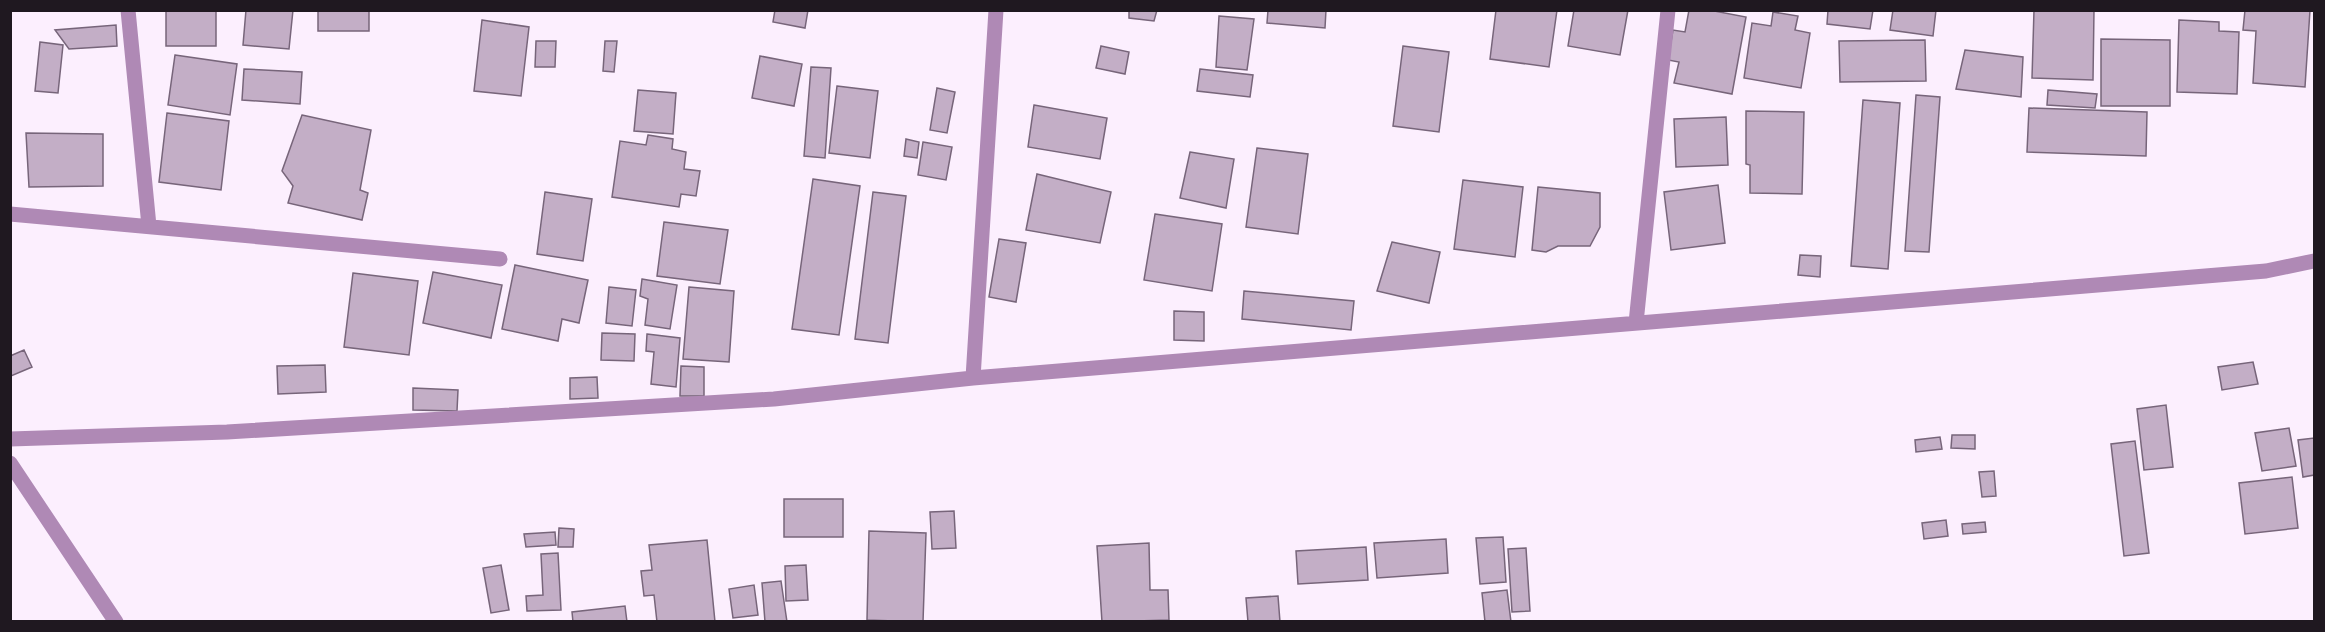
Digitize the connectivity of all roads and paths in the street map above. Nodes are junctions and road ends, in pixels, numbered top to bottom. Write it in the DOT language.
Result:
graph roads {
  1 [pos="128,10"];
  2 [pos="996,10"];
  3 [pos="1668,10"];
  4 [pos="10,214"];
  5 [pos="148,226"];
  6 [pos="500,259"];
  7 [pos="2314,261"];
  8 [pos="1636,323"];
  9 [pos="973,378"];
  10 [pos="10,439"];
  11 [pos="10,463"];
  12 [pos="116,621"];
  1 -- 5 [label="street"];
  2 -- 9 [label="street"];
  3 -- 8 [label="street"];
  4 -- 5 [label="street"];
  5 -- 6 [label="street"];
  7 -- 8 [label="street"];
  8 -- 9 [label="street"];
  9 -- 10 [label="street"];
  11 -- 12 [label="street"];
}
